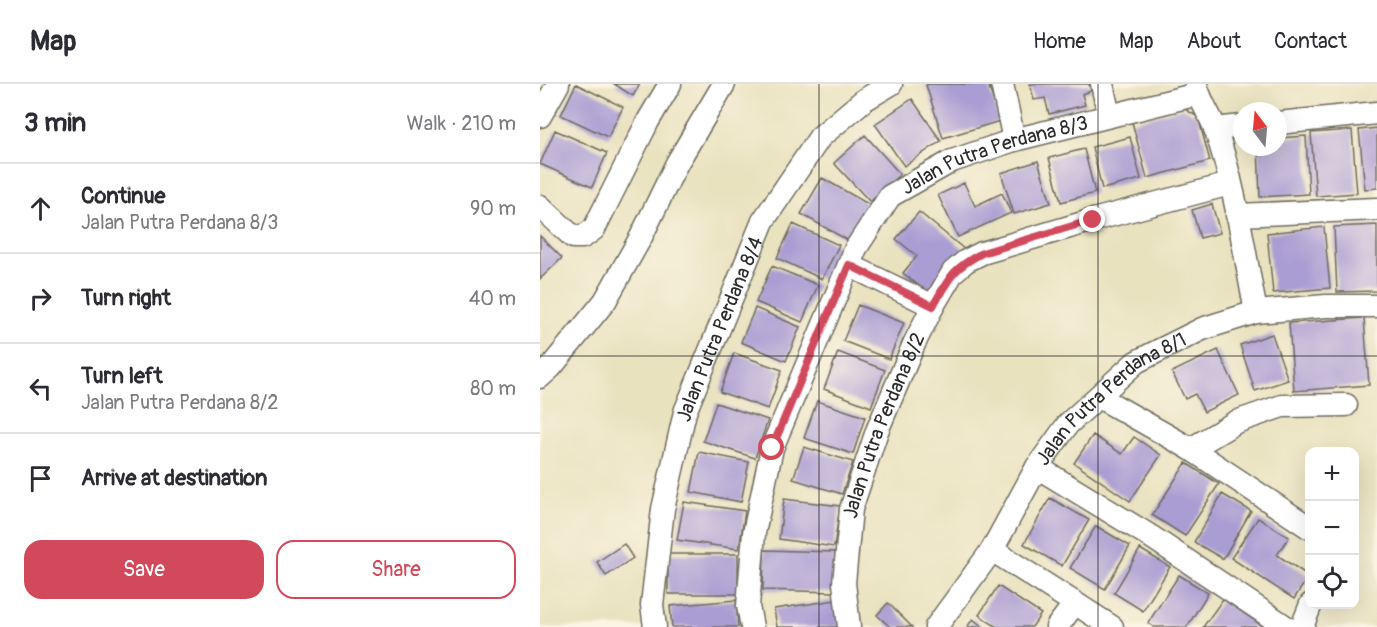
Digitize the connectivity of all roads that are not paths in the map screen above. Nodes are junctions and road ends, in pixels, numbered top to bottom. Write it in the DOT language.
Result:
graph roads {
  1 [pos="557,84"];
  2 [pos="670,84"];
  3 [pos="724,84"];
  4 [pos="891,84"];
  5 [pos="1002,84"];
  6 [pos="1102,84"];
  7 [pos="1197,89"];
  8 [pos="1377,113"];
  9 [pos="540,116"];
  10 [pos="1109,116"];
  11 [pos="1287,122"];
  12 [pos="1233,127"];
  13 [pos="1215,129"];
  14 [pos="1014,140"];
  15 [pos="1230,184"];
  16 [pos="540,206"];
  17 [pos="1377,209"];
  18 [pos="1237,215"];
  19 [pos="849,265"];
  20 [pos="933,306"];
  21 [pos="1377,306"];
  22 [pos="1256,312"];
  23 [pos="544,366"];
  24 [pos="1099,397"];
  25 [pos="1346,405"];
  26 [pos="1191,449"];
  27 [pos="1037,467"];
  28 [pos="1305,525"];
  29 [pos="992,550"];
  30 [pos="1075,603"];
  31 [pos="1309,609"];
  32 [pos="655,627"];
  33 [pos="752,627"];
  34 [pos="849,627"];
  35 [pos="936,627"];
  36 [pos="1057,627"];
  37 [pos="1112,627"];
  38 [pos="1286,627"];
  39 [pos="1302,627"];
  1 -- 9 [label="street"];
  2 -- 16 [label="street"];
  3 -- 23 [label="street"];
  4 -- 32 [label="street, Jalan Putra Perdana 8/4"];
  5 -- 14 [label="street"];
  6 -- 10 [label="street"];
  7 -- 10 [label="street, Jalan Putra Perdana 8/3"];
  7 -- 13 [label="street"];
  8 -- 11 [label="street"];
  10 -- 14 [label="street, Jalan Putra Perdana 8/3"];
  12 -- 13 [label="street"];
  13 -- 15 [label="street"];
  14 -- 19 [label="street, Jalan Putra Perdana 8/3"];
  15 -- 18 [label="street"];
  15 -- 20 [label="street, Jalan Putra Perdana 8/2"];
  17 -- 18 [label="street"];
  18 -- 22 [label="street"];
  19 -- 20 [label="street"];
  19 -- 33 [label="street, Jalan Putra Perdana 8/3"];
  20 -- 34 [label="street, Jalan Putra Perdana 8/2"];
  21 -- 22 [label="street, Jalan Putra Perdana 8/1"];
  22 -- 24 [label="street, Jalan Putra Perdana 8/1"];
  24 -- 26 [label="street"];
  24 -- 27 [label="street, Jalan Putra Perdana 8/1"];
  25 -- 26 [label="street"];
  26 -- 28 [label="street"];
  27 -- 29 [label="street, Jalan Putra Perdana 8/1"];
  27 -- 38 [label="street"];
  29 -- 30 [label="street"];
  29 -- 35 [label="street, Jalan Putra Perdana 8/1"];
  30 -- 36 [label="street"];
  30 -- 37 [label="street"];
  31 -- 39 [label="street"];
}
